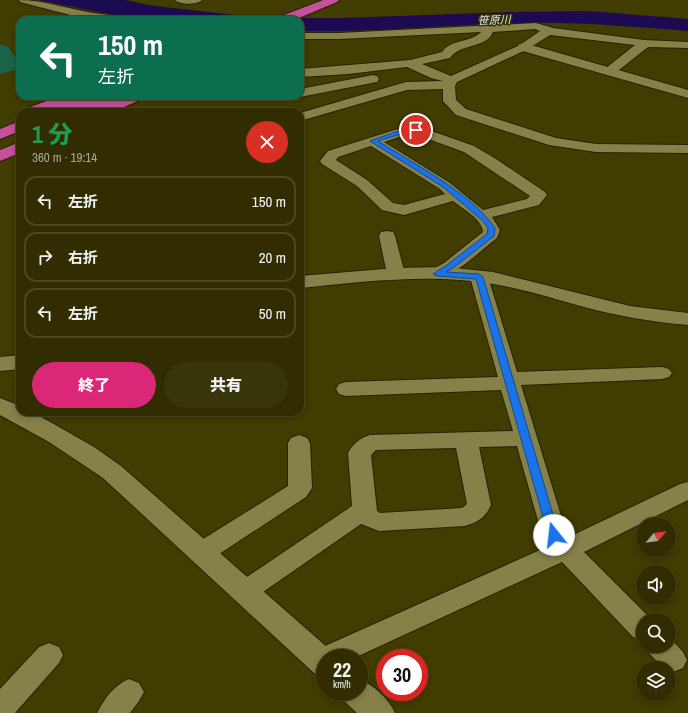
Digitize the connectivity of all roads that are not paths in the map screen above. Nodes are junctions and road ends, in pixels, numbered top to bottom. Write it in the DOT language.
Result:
graph roads {
  1 [pos="24,0"];
  2 [pos="180,0"];
  3 [pos="197,0"];
  4 [pos="338,3"];
  5 [pos="89,16"];
  6 [pos="293,16"];
  7 [pos="304,18"];
  8 [pos="548,31"];
  9 [pos="488,32"];
  10 [pos="304,36"];
  11 [pos="519,42"];
  12 [pos="645,43"];
  13 [pos="688,45"];
  14 [pos="412,63"];
  15 [pos="426,70"];
  16 [pos="610,71"];
  17 [pos="304,73"];
  18 [pos="450,83"];
  19 [pos="304,93"];
  20 [pos="688,94"];
  21 [pos="62,100"];
  22 [pos="83,100"];
  23 [pos="106,100"];
  24 [pos="128,100"];
  25 [pos="41,108"];
  26 [pos="64,108"];
  27 [pos="86,108"];
  28 [pos="109,108"];
  29 [pos="304,116"];
  30 [pos="16,117"];
  31 [pos="0,123"];
  32 [pos="16,128"];
  33 [pos="0,134"];
  34 [pos="16,137"];
  35 [pos="373,141"];
  36 [pos="0,143"];
  37 [pos="16,149"];
  38 [pos="688,149"];
  39 [pos="0,156"];
  40 [pos="457,195"];
  41 [pos="481,215"];
  42 [pos="388,236"];
  43 [pos="396,274"];
  44 [pos="437,274"];
  45 [pos="479,277"];
  46 [pos="304,282"];
  47 [pos="688,319"];
  48 [pos="16,362"];
  49 [pos="0,364"];
  50 [pos="662,373"];
  51 [pos="510,381"];
  52 [pos="346,389"];
  53 [pos="0,406"];
  54 [pos="16,414"];
  55 [pos="20,416"];
  56 [pos="526,438"];
  57 [pos="466,440"];
  58 [pos="299,442"];
  59 [pos="688,490"];
  60 [pos="364,507"];
  61 [pos="565,550"];
  62 [pos="201,553"];
  63 [pos="244,592"];
  64 [pos="636,622"];
  65 [pos="348,649"];
  66 [pos="316,653"];
  67 [pos="49,655"];
  68 [pos="366,701"];
  69 [pos="0,709"];
  70 [pos="379,713"];
  1 -- 5 [label="street"];
  2 -- 3 [label="street"];
  4 -- 6 [label="highway"];
  4 -- 7 [label="highway"];
  8 -- 9 [label="street"];
  8 -- 11 [label="street"];
  8 -- 12 [label="street"];
  9 -- 10 [label="street"];
  9 -- 11 [label="street"];
  9 -- 14 [label="street"];
  11 -- 16 [label="street"];
  11 -- 18 [label="street"];
  12 -- 13 [label="street"];
  12 -- 16 [label="street"];
  14 -- 15 [label="street"];
  14 -- 17 [label="street"];
  15 -- 18 [label="street"];
  15 -- 19 [label="street"];
  16 -- 20 [label="street"];
  18 -- 29 [label="street"];
  18 -- 38 [label="street"];
  21 -- 25 [label="highway"];
  22 -- 26 [label="highway"];
  23 -- 27 [label="highway"];
  24 -- 28 [label="highway"];
  30 -- 31 [label="highway"];
  32 -- 33 [label="highway"];
  34 -- 36 [label="highway"];
  35 -- 40 [label="street"];
  35 -- 40 [label="street"];
  35 -- 41 [label="street"];
  37 -- 39 [label="highway"];
  40 -- 41 [label="street"];
  41 -- 44 [label="street"];
  42 -- 43 [label="street"];
  43 -- 44 [label="street"];
  43 -- 46 [label="street"];
  44 -- 45 [label="street"];
  45 -- 47 [label="street"];
  45 -- 51 [label="street"];
  48 -- 49 [label="street"];
  50 -- 51 [label="street"];
  51 -- 52 [label="street"];
  51 -- 56 [label="street"];
  53 -- 54 [label="street"];
  55 -- 62 [label="street"];
  56 -- 57 [label="street"];
  56 -- 61 [label="street"];
  57 -- 60 [label="street"];
  57 -- 60 [label="street"];
  58 -- 62 [label="street"];
  59 -- 61 [label="street"];
  60 -- 63 [label="street"];
  61 -- 64 [label="street"];
  61 -- 65 [label="street"];
  62 -- 63 [label="street"];
  63 -- 66 [label="street"];
  67 -- 69 [label="street"];
  68 -- 70 [label="street"];
}
